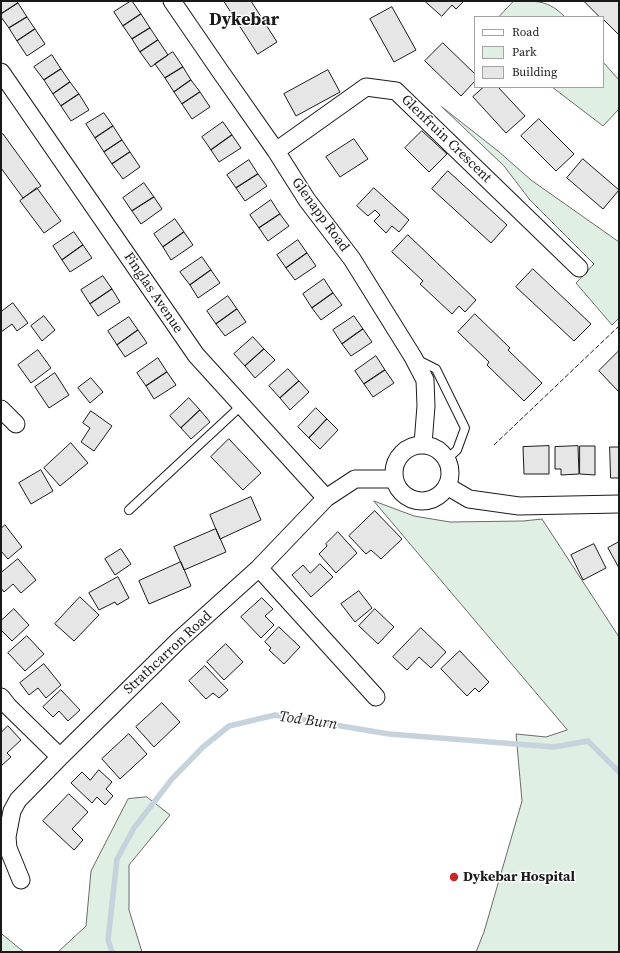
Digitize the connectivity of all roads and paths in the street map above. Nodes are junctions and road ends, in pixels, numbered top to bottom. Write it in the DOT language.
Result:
graph roads {
  1 [pos="172,1"];
  2 [pos="1,72"];
  3 [pos="276,151"];
  4 [pos="579,268"];
  5 [pos="413,357"];
  6 [pos="242,405"];
  7 [pos="1,409"];
  8 [pos="16,424"];
  9 [pos="423,444"];
  10 [pos="447,459"];
  11 [pos="393,479"];
  12 [pos="447,486"];
  13 [pos="326,498"];
  14 [pos="619,504"];
  15 [pos="129,510"];
  16 [pos="259,568"];
  17 [pos="1,697"];
  18 [pos="376,697"];
  19 [pos="60,757"];
  20 [pos="5,848"];
  21 [pos="21,880"];
  1 -- 3 [label="street, Glenapp Road"];
  2 -- 6 [label="street, Finglas Avenue"];
  3 -- 4 [label="street, Glenfruin Crescent"];
  3 -- 5 [label="street, Glenapp Road"];
  5 -- 9 [label="street, Glenapp Road"];
  5 -- 10 [label="lane"];
  6 -- 13 [label="street, Finglas Avenue"];
  6 -- 15 [label="lane"];
  7 -- 8 [label="street"];
  9 -- 10 [label="street"];
  9 -- 11 [label="street"];
  10 -- 12 [label="street"];
  11 -- 12 [label="street"];
  11 -- 13 [label="street, Strathcarron Road"];
  12 -- 14 [label="street"];
  13 -- 16 [label="street, Strathcarron Road"];
  16 -- 18 [label="street"];
  16 -- 19 [label="street, Strathcarron Road"];
  17 -- 19 [label="street"];
  19 -- 20 [label="street, Strathcarron Road"];
  20 -- 21 [label="street, Strathcarron Road"];
}
